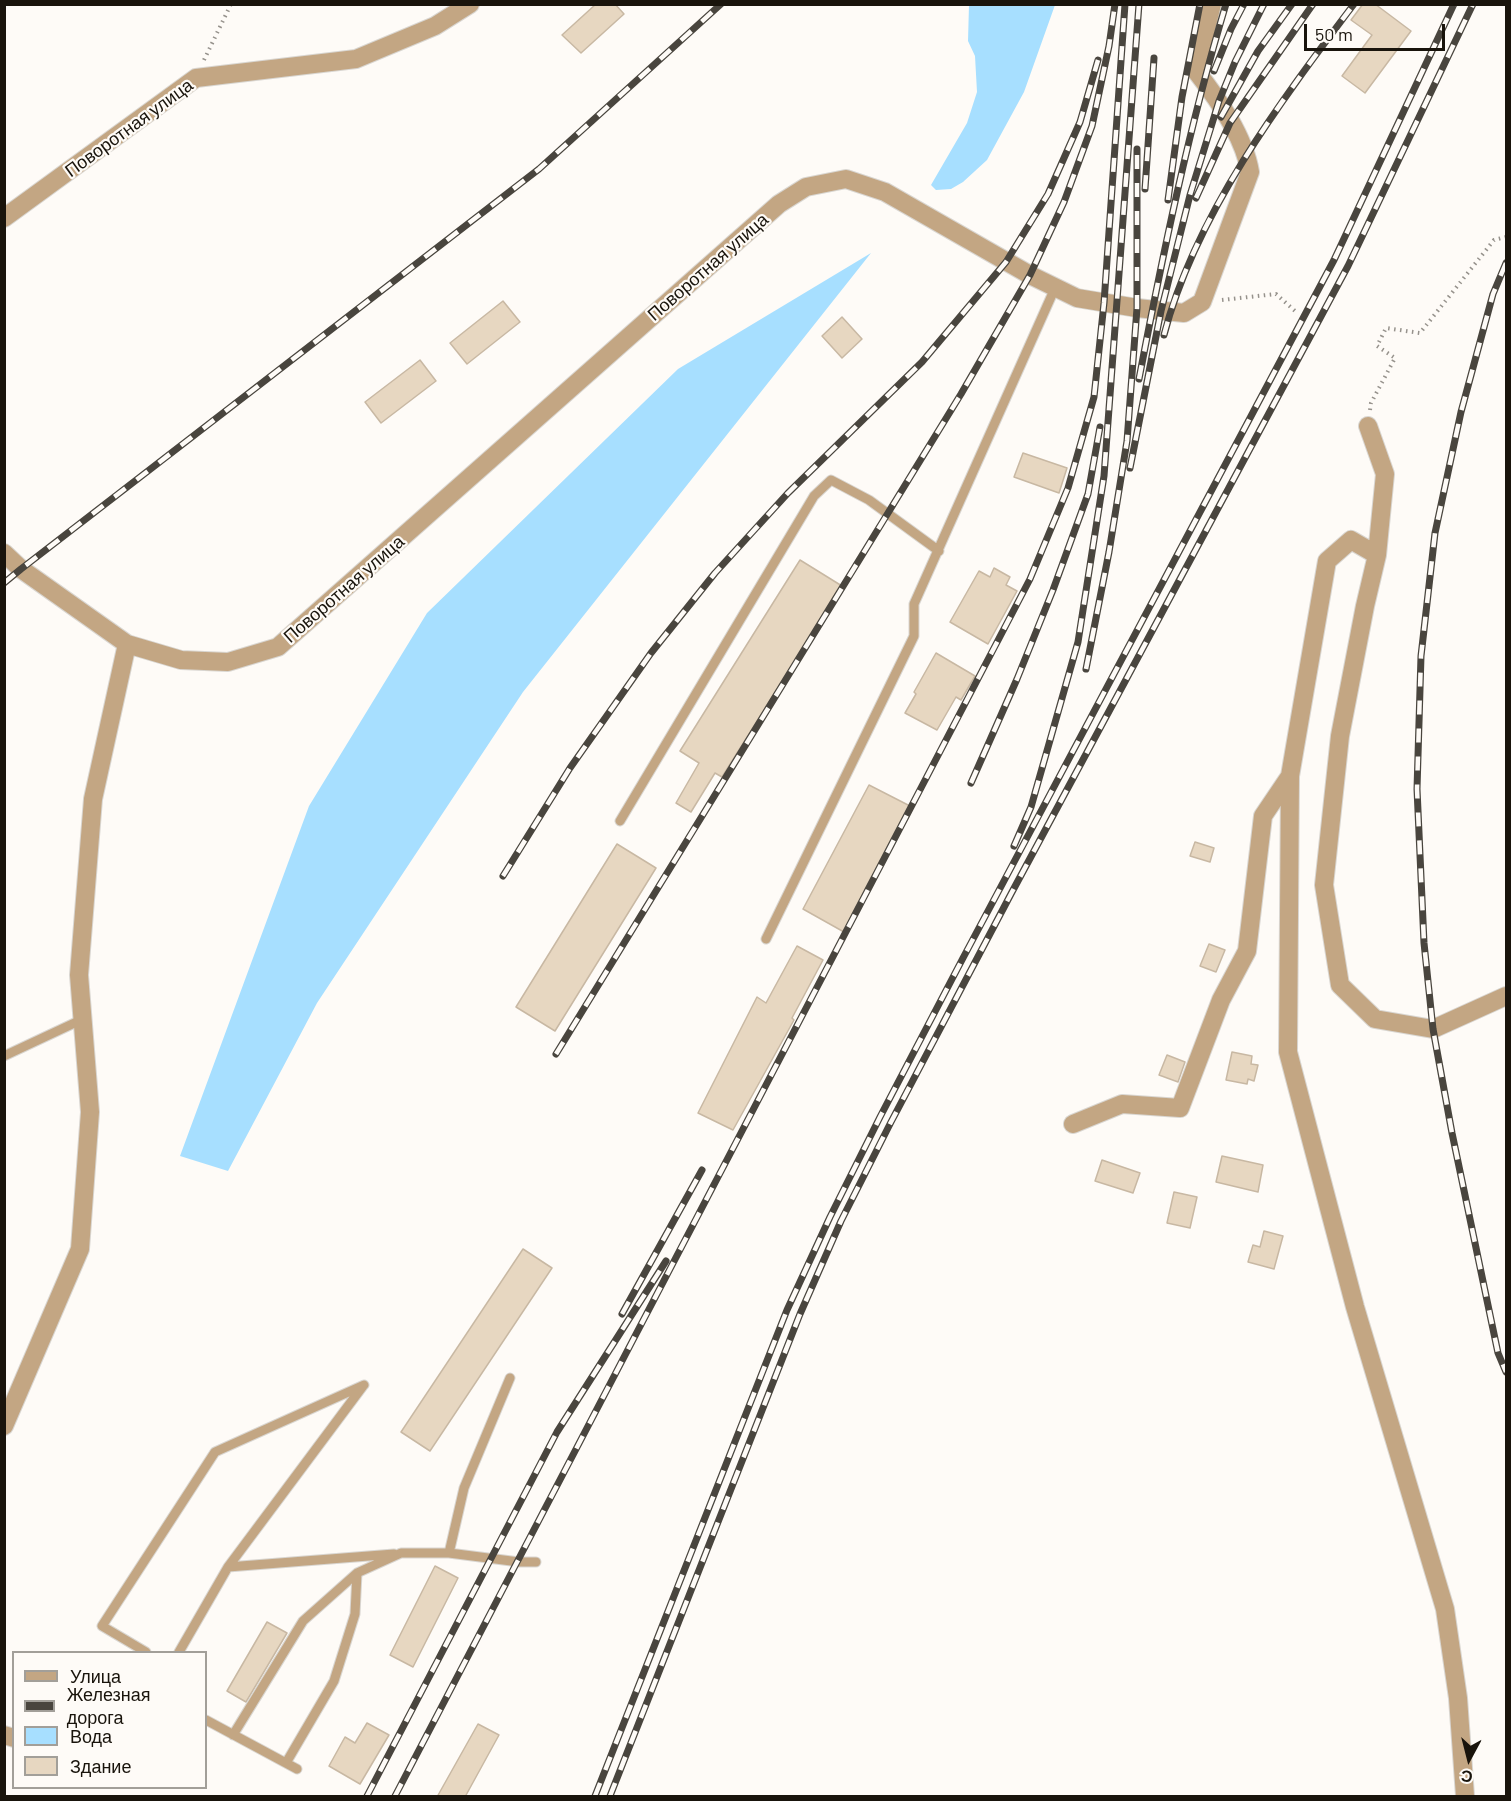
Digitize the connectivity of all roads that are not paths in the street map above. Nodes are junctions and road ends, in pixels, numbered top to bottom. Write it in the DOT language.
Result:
graph roads {
  1 [pos="470,4"];
  2 [pos="1212,4"];
  3 [pos="4,218"];
  4 [pos="1055,288"];
  5 [pos="1368,426"];
  6 [pos="939,551"];
  7 [pos="4,554"];
  8 [pos="1377,555"];
  9 [pos="127,644"];
  10 [pos="1290,776"];
  11 [pos="620,822"];
  12 [pos="766,939"];
  13 [pos="1506,996"];
  14 [pos="83,1019"];
  15 [pos="4,1056"];
  16 [pos="1073,1124"];
  17 [pos="510,1378"];
  18 [pos="4,1426"];
  19 [pos="401,1553"];
  20 [pos="449,1553"];
  21 [pos="536,1562"];
  22 [pos="228,1567"];
  23 [pos="357,1574"];
  24 [pos="143,1651"];
  25 [pos="180,1651"];
  26 [pos="207,1721"];
  27 [pos="233,1734"];
  28 [pos="286,1763"];
  29 [pos="297,1769"];
  30 [pos="1465,1797"];
  1 -- 3 [label="street, Поворотная улица"];
  2 -- 4 [label="street, Поворотная улица"];
  4 -- 6 [label="lane"];
  4 -- 9 [label="street, Поворотная улица"];
  5 -- 8 [label="street"];
  6 -- 11 [label="lane"];
  6 -- 12 [label="lane"];
  7 -- 9 [label="street, Поворотная улица"];
  8 -- 10 [label="street"];
  8 -- 13 [label="street"];
  9 -- 14 [label="street"];
  10 -- 16 [label="street"];
  10 -- 30 [label="street"];
  14 -- 15 [label="lane"];
  14 -- 18 [label="street"];
  17 -- 20 [label="lane"];
  19 -- 20 [label="lane"];
  19 -- 22 [label="lane"];
  19 -- 23 [label="lane"];
  20 -- 21 [label="lane"];
  22 -- 24 [label="lane"];
  22 -- 25 [label="lane"];
  23 -- 27 [label="lane"];
  23 -- 28 [label="lane"];
  26 -- 27 [label="lane"];
  27 -- 28 [label="lane"];
  28 -- 29 [label="lane"];
}
